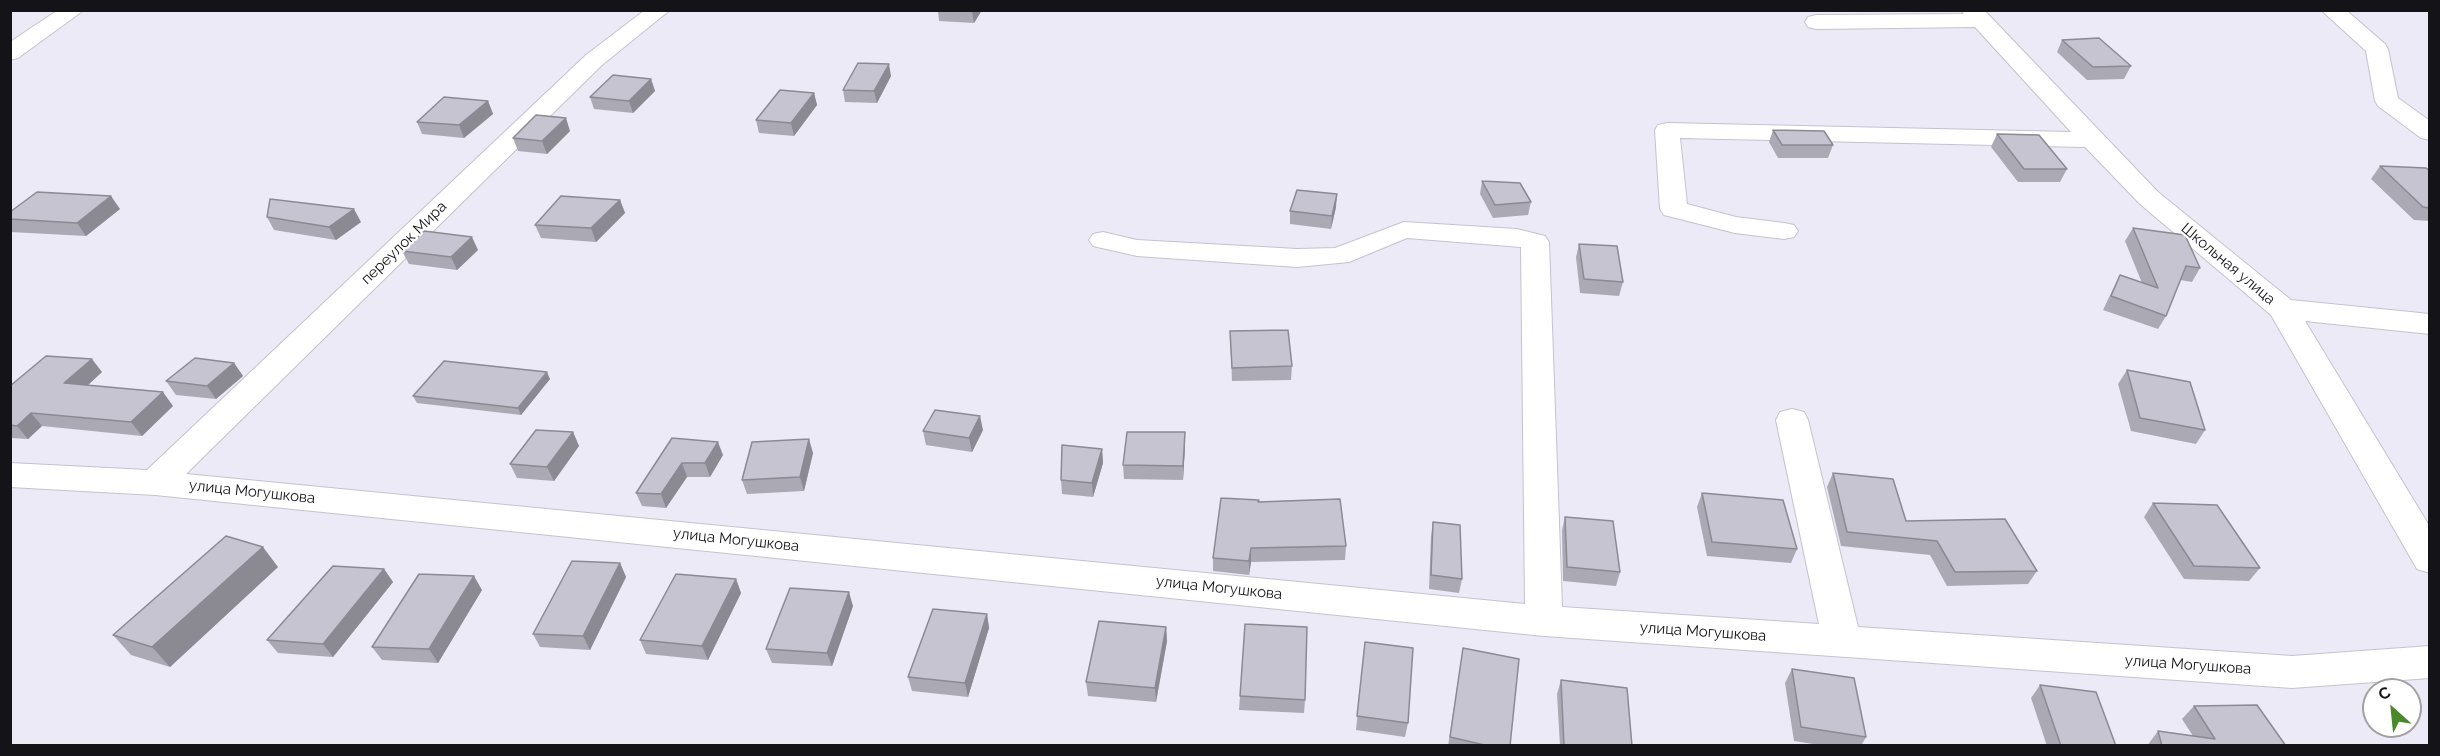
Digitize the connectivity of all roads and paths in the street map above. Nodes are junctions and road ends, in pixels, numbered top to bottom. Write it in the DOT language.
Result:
graph roads {
  1 [pos="73,10"];
  2 [pos="659,10"];
  3 [pos="2332,10"];
  4 [pos="1976,15"];
  5 [pos="1816,22"];
  6 [pos="10,52"];
  7 [pos="2430,133"];
  8 [pos="2092,140"];
  9 [pos="1784,231"];
  10 [pos="1103,240"];
  11 [pos="2283,309"];
  12 [pos="2430,324"];
  13 [pos="1792,420"];
  14 [pos="10,475"];
  15 [pos="154,483"];
  16 [pos="2427,546"];
  17 [pos="1544,621"];
  18 [pos="1842,641"];
  19 [pos="2430,662"];
  1 -- 6 [label="street"];
  2 -- 15 [label="street, переулок Мира"];
  3 -- 7 [label="street"];
  4 -- 5 [label="street"];
  4 -- 8 [label="street, Школьная улица"];
  8 -- 9 [label="street"];
  8 -- 11 [label="street, Школьная улица"];
  10 -- 17 [label="street"];
  11 -- 12 [label="street"];
  11 -- 16 [label="street, Школьная улица"];
  13 -- 18 [label="street"];
  14 -- 15 [label="street, улица Могушкова"];
  15 -- 17 [label="street, улица Могушкова"];
  17 -- 18 [label="street, улица Могушкова"];
  18 -- 19 [label="street, улица Могушкова"];
}
